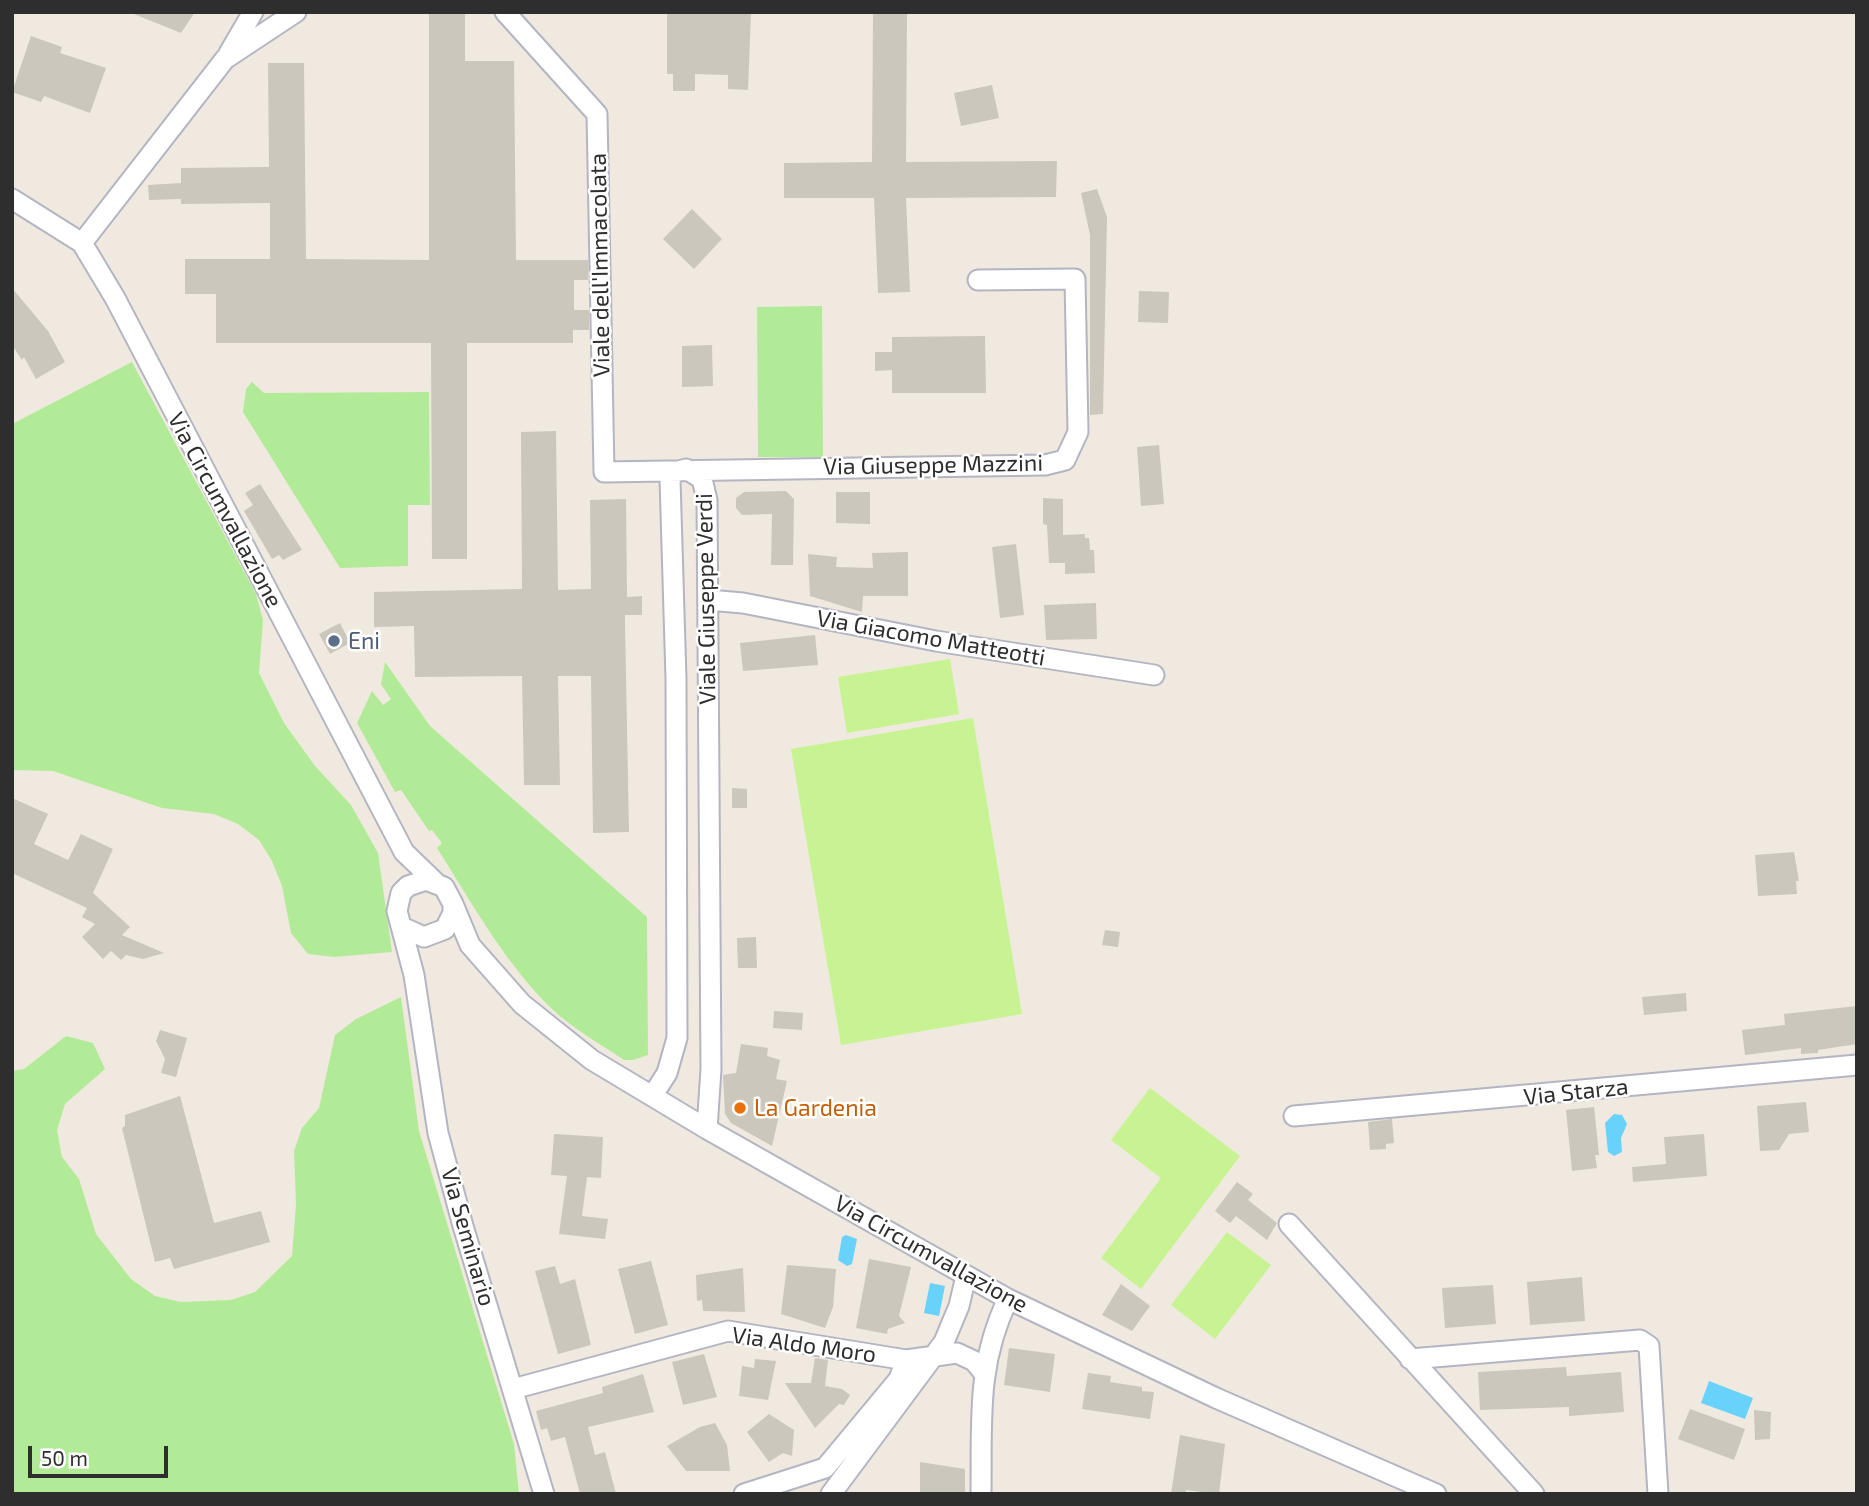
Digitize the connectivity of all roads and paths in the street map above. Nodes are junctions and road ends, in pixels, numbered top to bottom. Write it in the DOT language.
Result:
graph roads {
  1 [pos="253,12"];
  2 [pos="296,12"];
  3 [pos="514,17"];
  4 [pos="225,59"];
  5 [pos="12,199"];
  6 [pos="82,243"];
  7 [pos="978,280"];
  8 [pos="686,469"];
  9 [pos="708,600"];
  10 [pos="1154,675"];
  11 [pos="404,852"];
  12 [pos="436,882"];
  13 [pos="401,893"];
  14 [pos="453,904"];
  15 [pos="404,928"];
  16 [pos="431,936"];
  17 [pos="470,945"];
  18 [pos="414,975"];
  19 [pos="1857,1065"];
  20 [pos="653,1095"];
  21 [pos="1294,1116"];
  22 [pos="707,1129"];
  23 [pos="1289,1224"];
  24 [pos="966,1276"];
  25 [pos="1008,1298"];
  26 [pos="933,1359"];
  27 [pos="1410,1359"];
  28 [pos="905,1360"];
  29 [pos="983,1372"];
  30 [pos="513,1389"];
  31 [pos="544,1494"];
  32 [pos="744,1494"];
  33 [pos="831,1494"];
  34 [pos="981,1494"];
  35 [pos="1436,1494"];
  36 [pos="1534,1494"];
  37 [pos="1657,1494"];
  1 -- 4 [label="street"];
  2 -- 4 [label="street"];
  3 -- 8 [label="street, Viale dell'Immacolata"];
  4 -- 6 [label="street"];
  5 -- 6 [label="street, Via Circumvallazione"];
  6 -- 11 [label="street, Via Circumvallazione"];
  7 -- 8 [label="street, Via Giuseppe Mazzini"];
  8 -- 9 [label="street, Viale Giuseppe Verdi"];
  8 -- 20 [label="street, Viale Giuseppe Verdi"];
  9 -- 10 [label="street, Via Giacomo Matteotti"];
  9 -- 22 [label="street, Viale Giuseppe Verdi"];
  11 -- 12 [label="street, Via Circumvallazione"];
  11 -- 13 [label="street"];
  12 -- 13 [label="street"];
  12 -- 14 [label="street"];
  13 -- 15 [label="street"];
  14 -- 16 [label="street"];
  14 -- 17 [label="street, Via Circumvallazione"];
  15 -- 16 [label="street"];
  15 -- 18 [label="street, Via Seminario"];
  16 -- 17 [label="street, Via Circumvallazione"];
  16 -- 18 [label="street, Via Seminario"];
  17 -- 20 [label="street, Via Circumvallazione"];
  18 -- 30 [label="street, Via Seminario"];
  19 -- 21 [label="street, Via Starza"];
  20 -- 22 [label="street, Via Circumvallazione"];
  22 -- 24 [label="street, Via Circumvallazione"];
  23 -- 27 [label="street"];
  24 -- 25 [label="street, Via Circumvallazione"];
  24 -- 26 [label="street"];
  25 -- 29 [label="street"];
  25 -- 35 [label="street, Via Circumvallazione"];
  26 -- 28 [label="street, Via Aldo Moro"];
  26 -- 29 [label="street, Via Aldo Moro"];
  26 -- 33 [label="street"];
  27 -- 36 [label="street"];
  27 -- 37 [label="street"];
  28 -- 30 [label="street, Via Aldo Moro"];
  28 -- 32 [label="street"];
  29 -- 34 [label="street"];
  30 -- 31 [label="street, Via Seminario"];
}
